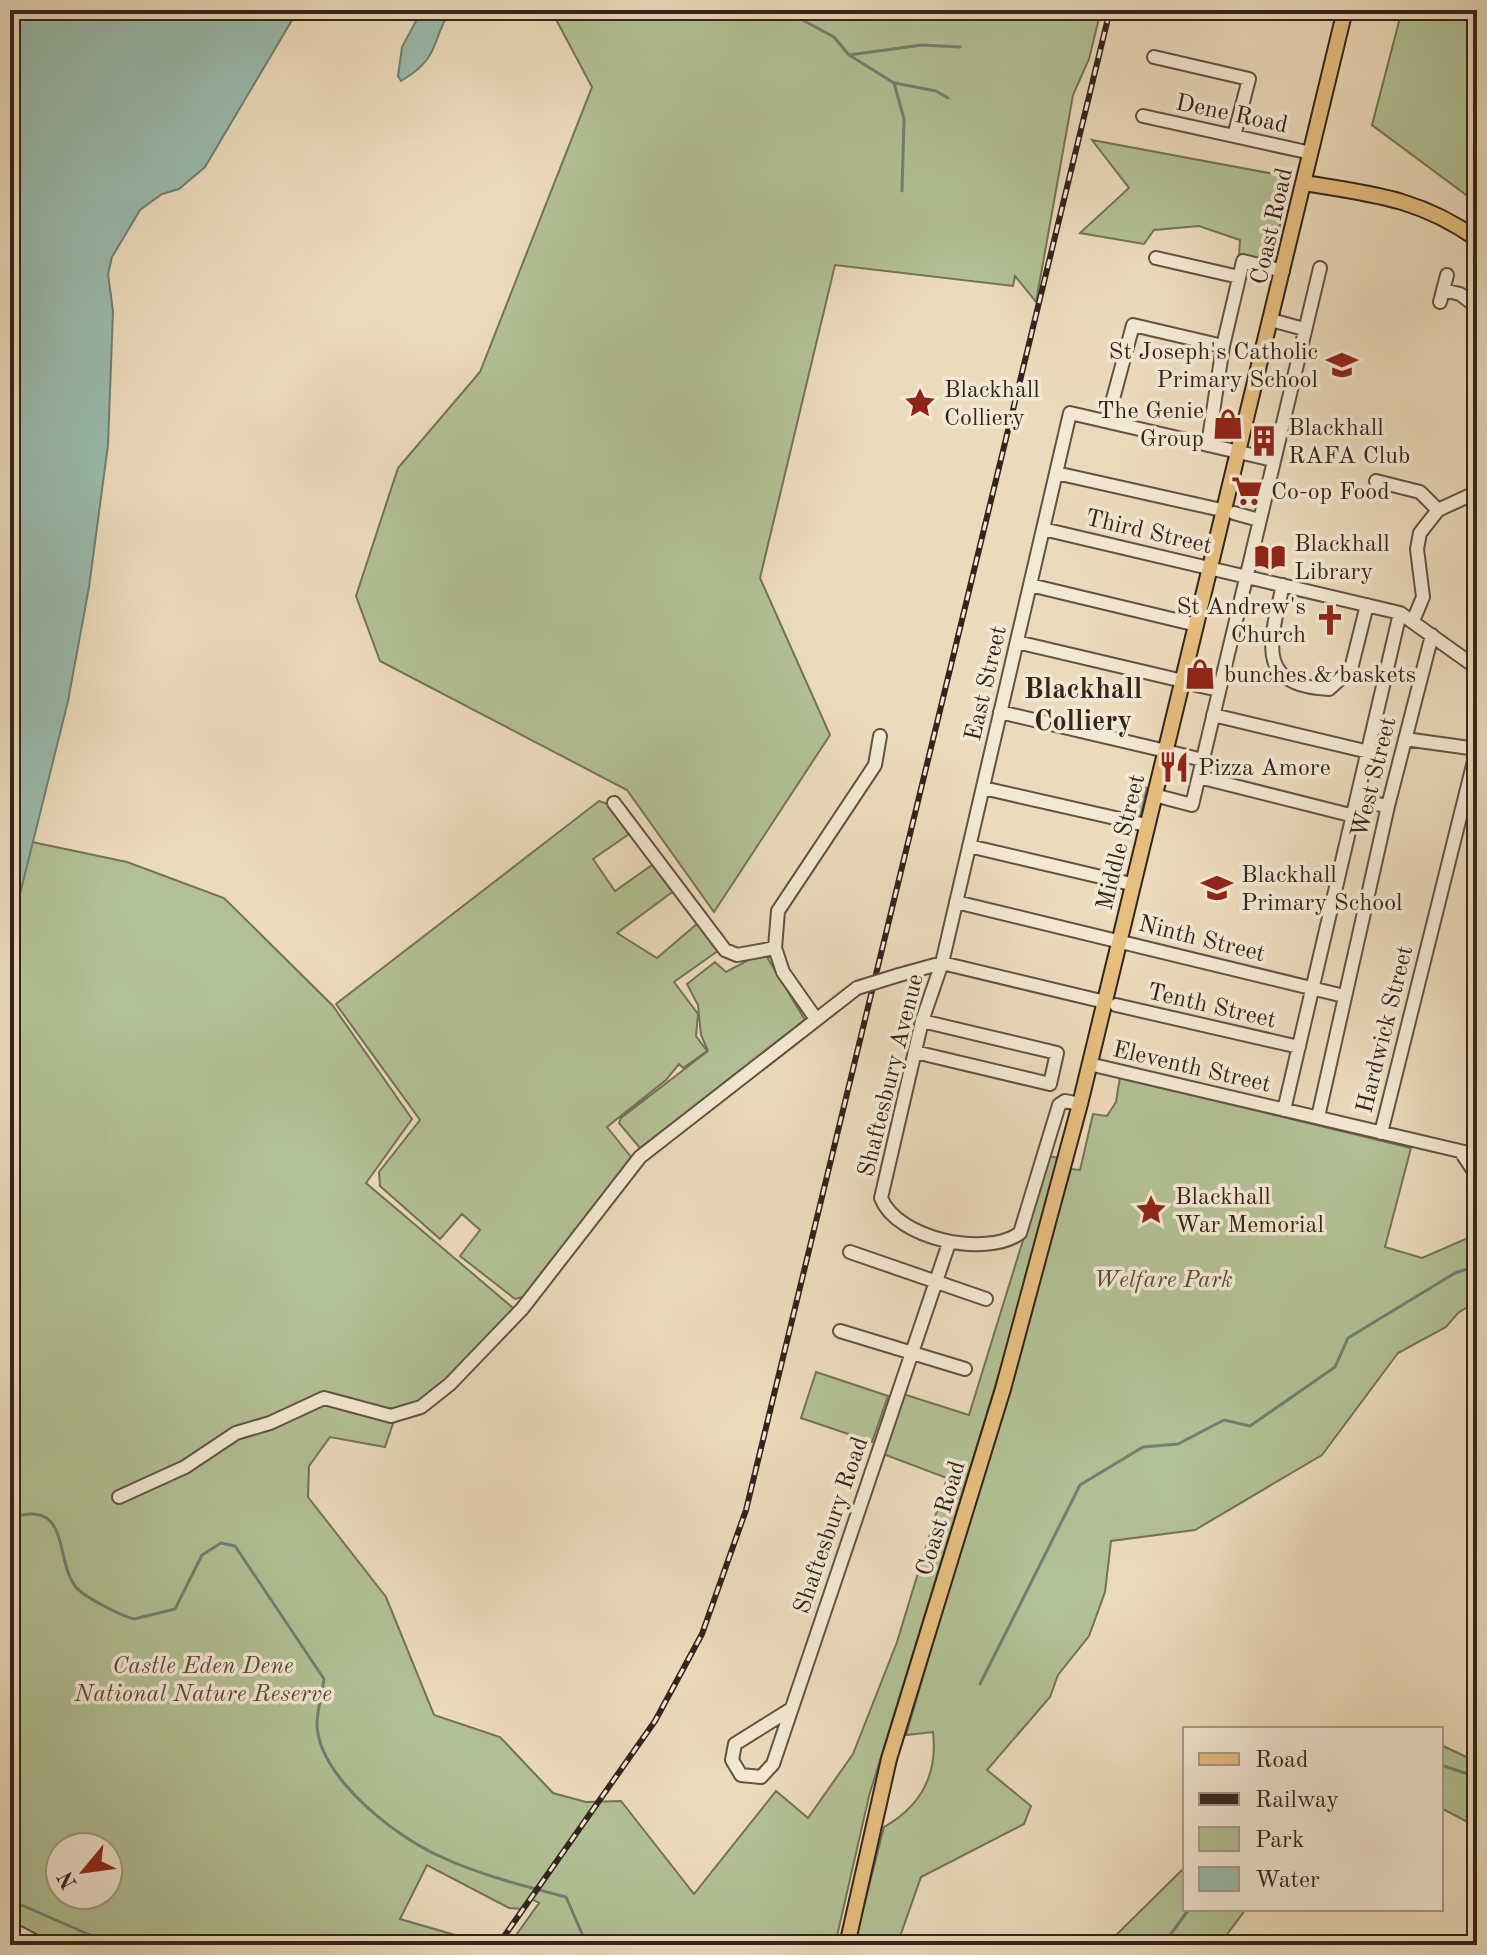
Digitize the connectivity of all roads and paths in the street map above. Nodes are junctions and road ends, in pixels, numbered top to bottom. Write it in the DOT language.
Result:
graph roads {
  1 [pos="1345,10"];
  2 [pos="1154,57"];
  3 [pos="1143,116"];
  4 [pos="1234,136"];
  5 [pos="1311,153"];
  6 [pos="1304,183"];
  7 [pos="1477,239"];
  8 [pos="1156,258"];
  9 [pos="1320,268"];
  10 [pos="1283,271"];
  11 [pos="1447,275"];
  12 [pos="1239,277"];
  13 [pos="1477,307"];
  14 [pos="1271,320"];
  15 [pos="1304,329"];
  16 [pos="1223,346"];
  17 [pos="1107,421"];
  18 [pos="1208,445"];
  19 [pos="1238,452"];
  20 [pos="1273,460"];
  21 [pos="1056,473"];
  22 [pos="1376,481"];
  23 [pos="1477,492"];
  24 [pos="1217,509"];
  25 [pos="1438,510"];
  26 [pos="1234,513"];
  27 [pos="1259,520"];
  28 [pos="1043,529"];
  29 [pos="1210,568"];
  30 [pos="1246,576"];
  31 [pos="1030,585"];
  32 [pos="1283,585"];
  33 [pos="1367,605"];
  34 [pos="1400,613"];
  35 [pos="1413,621"];
  36 [pos="1197,625"];
  37 [pos="1432,635"];
  38 [pos="1017,642"];
  39 [pos="1477,668"];
  40 [pos="1190,683"];
  41 [pos="1219,690"];
  42 [pos="1000,712"];
  43 [pos="1213,715"];
  44 [pos="880,736"];
  45 [pos="1405,739"];
  46 [pos="1477,749"];
  47 [pos="1170,752"];
  48 [pos="1369,752"];
  49 [pos="1203,760"];
  50 [pos="1199,777"];
  51 [pos="983,788"];
  52 [pos="1154,795"];
  53 [pos="1358,801"];
  54 [pos="614,803"];
  55 [pos="1388,806"];
  56 [pos="1354,816"];
  57 [pos="1146,825"];
  58 [pos="969,846"];
  59 [pos="1131,884"];
  60 [pos="956,902"];
  61 [pos="1119,940"];
  62 [pos="775,948"];
  63 [pos="942,963"];
  64 [pos="1313,987"];
  65 [pos="1344,996"];
  66 [pos="1110,1004"];
  67 [pos="816,1019"];
  68 [pos="922,1021"];
  69 [pos="1299,1047"];
  70 [pos="915,1052"];
  71 [pos="1089,1064"];
  72 [pos="1080,1104"];
  73 [pos="1284,1110"];
  74 [pos="1318,1117"];
  75 [pos="1381,1133"];
  76 [pos="1461,1152"];
  77 [pos="1477,1155"];
  78 [pos="1477,1176"];
  79 [pos="949,1243"];
  80 [pos="850,1252"];
  81 [pos="935,1282"];
  82 [pos="986,1299"];
  83 [pos="840,1331"];
  84 [pos="909,1355"];
  85 [pos="965,1369"];
  86 [pos="119,1497"];
  87 [pos="791,1709"];
  88 [pos="10,1928"];
  89 [pos="42,1945"];
  90 [pos="847,1945"];
  1 -- 5 [label="main road, Coast Road"];
  2 -- 4 [label="street"];
  3 -- 4 [label="street, Dene Road"];
  4 -- 5 [label="street, Dene Road"];
  5 -- 6 [label="main road, Coast Road"];
  6 -- 7 [label="main road"];
  6 -- 10 [label="main road, Coast Road"];
  8 -- 12 [label="street"];
  9 -- 15 [label="street"];
  10 -- 12 [label="street"];
  10 -- 14 [label="main road, Coast Road"];
  11 -- 13 [label="street"];
  12 -- 16 [label="street"];
  14 -- 15 [label="street"];
  14 -- 19 [label="main road, Coast Road"];
  15 -- 20 [label="street"];
  16 -- 17 [label="street"];
  16 -- 18 [label="street"];
  17 -- 18 [label="street"];
  17 -- 21 [label="street, East Street"];
  18 -- 19 [label="street"];
  19 -- 20 [label="street"];
  19 -- 29 [label="main road, Middle Street"];
  20 -- 27 [label="street"];
  21 -- 24 [label="street"];
  21 -- 28 [label="street, East Street"];
  22 -- 25 [label="street"];
  23 -- 25 [label="street"];
  25 -- 35 [label="street"];
  26 -- 27 [label="street"];
  27 -- 30 [label="street"];
  28 -- 29 [label="street, Third Street"];
  28 -- 31 [label="street, East Street"];
  29 -- 30 [label="street, Third Street"];
  29 -- 36 [label="main road, Middle Street"];
  30 -- 32 [label="street, Third Street"];
  30 -- 41 [label="street"];
  31 -- 36 [label="street"];
  31 -- 38 [label="street, East Street"];
  32 -- 33 [label="street, Third Street"];
  32 -- 33 [label="street"];
  33 -- 34 [label="street, Third Street"];
  34 -- 35 [label="street, Third Street"];
  34 -- 48 [label="street"];
  35 -- 37 [label="street, Third Street"];
  36 -- 40 [label="main road, Middle Street"];
  37 -- 39 [label="street, Third Street"];
  37 -- 45 [label="street, West Street"];
  38 -- 40 [label="street"];
  38 -- 42 [label="street, East Street"];
  40 -- 41 [label="street"];
  40 -- 47 [label="main road, Middle Street"];
  41 -- 43 [label="street"];
  42 -- 47 [label="street"];
  42 -- 51 [label="street, East Street"];
  43 -- 48 [label="street"];
  43 -- 49 [label="street"];
  44 -- 62 [label="street"];
  45 -- 46 [label="street"];
  45 -- 55 [label="street, West Street"];
  46 -- 75 [label="street, Hardwick Street"];
  47 -- 49 [label="street"];
  47 -- 52 [label="main road, Middle Street"];
  48 -- 53 [label="street"];
  49 -- 50 [label="street"];
  50 -- 52 [label="street"];
  50 -- 56 [label="street"];
  51 -- 57 [label="street"];
  51 -- 58 [label="street, East Street"];
  52 -- 57 [label="main road, Middle Street"];
  53 -- 55 [label="street"];
  53 -- 56 [label="street"];
  54 -- 62 [label="street"];
  55 -- 65 [label="street, West Street"];
  56 -- 64 [label="street"];
  57 -- 59 [label="main road, Middle Street"];
  58 -- 59 [label="street"];
  58 -- 60 [label="street, East Street"];
  59 -- 61 [label="main road, Middle Street"];
  60 -- 61 [label="street, Ninth Street"];
  60 -- 63 [label="street, East Street"];
  61 -- 64 [label="street, Ninth Street"];
  61 -- 66 [label="main road, Middle Street"];
  62 -- 67 [label="street"];
  63 -- 66 [label="street, Tenth Street"];
  63 -- 67 [label="street, bridge"];
  63 -- 68 [label="street, Shaftesbury Avenue"];
  64 -- 65 [label="street, Ninth Street"];
  64 -- 69 [label="street"];
  65 -- 74 [label="street, West Street"];
  66 -- 69 [label="street, Tenth Street"];
  66 -- 71 [label="main road, Middle Street"];
  67 -- 86 [label="street"];
  68 -- 70 [label="street, Shaftesbury Avenue"];
  68 -- 70 [label="street"];
  69 -- 73 [label="street"];
  70 -- 79 [label="street, Shaftesbury Avenue"];
  71 -- 72 [label="main road, Middle Street"];
  71 -- 73 [label="street, Eleventh Street"];
  72 -- 79 [label="street"];
  72 -- 90 [label="main road, Coast Road"];
  73 -- 74 [label="street, Eleventh Street"];
  74 -- 75 [label="street, Eleventh Street"];
  75 -- 76 [label="street, Eleventh Street"];
  76 -- 77 [label="street, Eleventh Street"];
  76 -- 78 [label="street"];
  79 -- 81 [label="street, Shaftesbury Road"];
  80 -- 81 [label="street"];
  81 -- 82 [label="street"];
  81 -- 84 [label="street, Shaftesbury Road"];
  83 -- 84 [label="street"];
  84 -- 85 [label="street"];
  84 -- 87 [label="street, Shaftesbury Road"];
  87 -- 87 [label="street, Shaftesbury Road"];
  88 -- 89 [label="street"];
}
